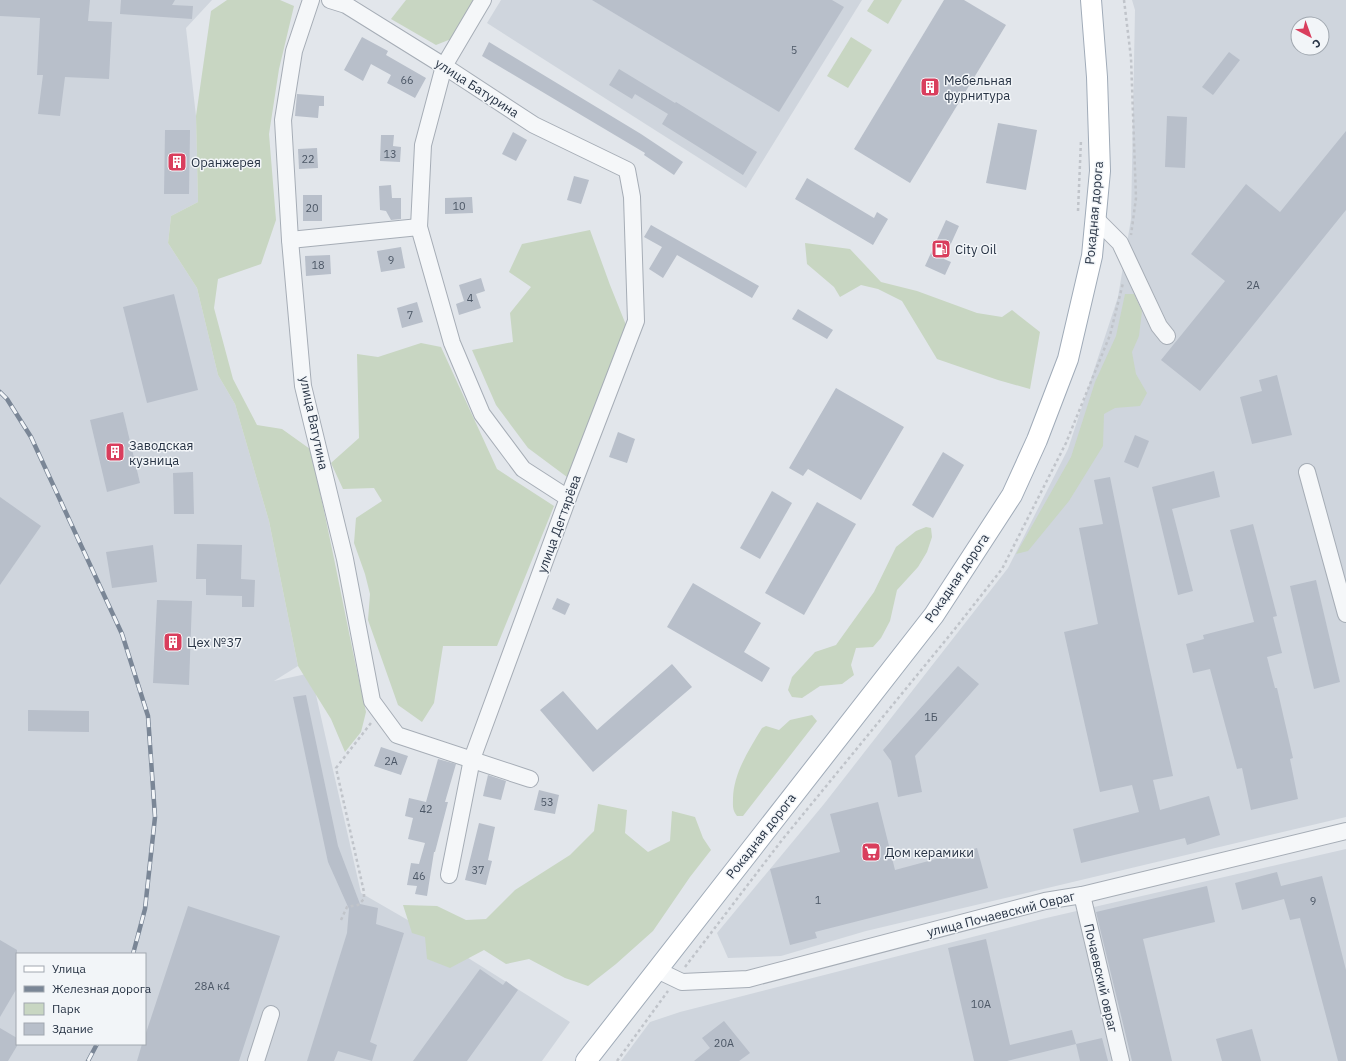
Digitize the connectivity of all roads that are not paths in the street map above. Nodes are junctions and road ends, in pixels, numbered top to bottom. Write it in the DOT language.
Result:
graph roads {
  1 [pos="311,0"];
  2 [pos="330,0"];
  3 [pos="483,0"];
  4 [pos="1091,0"];
  5 [pos="444,66"];
  6 [pos="627,170"];
  7 [pos="1087,216"];
  8 [pos="419,227"];
  9 [pos="290,240"];
  10 [pos="1167,336"];
  11 [pos="1307,472"];
  12 [pos="568,498"];
  13 [pos="1346,614"];
  14 [pos="472,759"];
  15 [pos="530,779"];
  16 [pos="1346,831"];
  17 [pos="449,875"];
  18 [pos="1082,895"];
  19 [pos="657,970"];
  20 [pos="271,1014"];
  21 [pos="256,1061"];
  22 [pos="586,1061"];
  23 [pos="1121,1061"];
  1 -- 9 [label="street, улица Ватутина"];
  2 -- 5 [label="street, улица Батурина"];
  3 -- 5 [label="street"];
  4 -- 7 [label="main road, Рокадная дорога"];
  5 -- 6 [label="street, улица Батурина"];
  5 -- 8 [label="street"];
  6 -- 12 [label="street, улица Дегтярёва"];
  7 -- 10 [label="street"];
  7 -- 19 [label="main road, Рокадная дорога"];
  8 -- 9 [label="street"];
  8 -- 12 [label="street"];
  9 -- 14 [label="street, улица Ватутина"];
  11 -- 13 [label="street"];
  12 -- 14 [label="street, улица Дегтярёва"];
  14 -- 15 [label="street, улица Ватутина"];
  14 -- 17 [label="street, улица Дегтярёва"];
  16 -- 18 [label="street, улица Почаевский Овраг"];
  18 -- 19 [label="street, улица Почаевский Овраг"];
  18 -- 23 [label="street, Почаевский овраг"];
  19 -- 22 [label="main road, Рокадная дорога"];
  20 -- 21 [label="street"];
}
